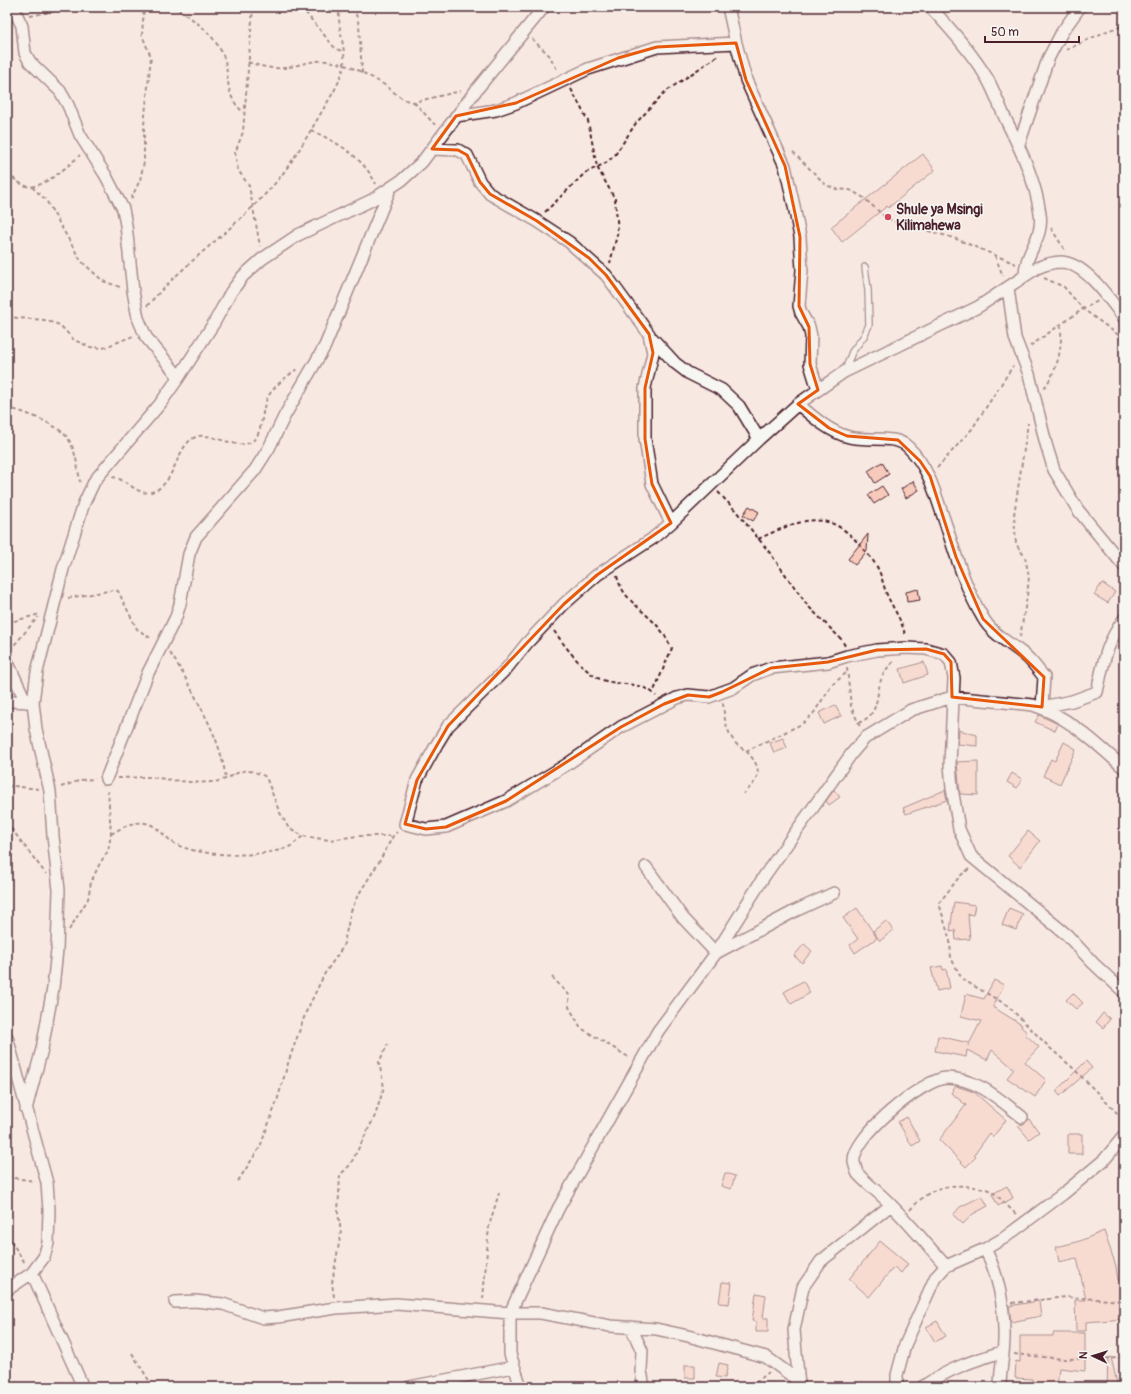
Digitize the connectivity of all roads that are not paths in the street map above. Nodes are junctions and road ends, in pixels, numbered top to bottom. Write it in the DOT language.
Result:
graph roads {
  1 [pos="13,7"];
  2 [pos="544,7"];
  3 [pos="728,7"];
  4 [pos="930,7"];
  5 [pos="1080,7"];
  6 [pos="732,43"];
  7 [pos="456,116"];
  8 [pos="1019,144"];
  9 [pos="432,149"];
  10 [pos="386,192"];
  11 [pos="865,267"];
  12 [pos="1025,272"];
  13 [pos="1008,288"];
  14 [pos="1124,318"];
  15 [pos="649,334"];
  16 [pos="844,372"];
  17 [pos="179,377"];
  18 [pos="818,390"];
  19 [pos="798,404"];
  20 [pos="759,440"];
  21 [pos="671,523"];
  22 [pos="1124,566"];
  23 [pos="1124,618"];
  24 [pos="7,661"];
  25 [pos="952,697"];
  26 [pos="7,701"];
  27 [pos="29,702"];
  28 [pos="1042,708"];
  29 [pos="1124,768"];
  30 [pos="106,779"];
  31 [pos="646,867"];
  32 [pos="834,893"];
  33 [pos="716,952"];
  34 [pos="1124,992"];
  35 [pos="7,1040"];
  36 [pos="26,1109"];
  37 [pos="1022,1117"];
  38 [pos="1124,1136"];
  39 [pos="891,1205"];
  40 [pos="985,1249"];
  41 [pos="946,1266"];
  42 [pos="32,1272"];
  43 [pos="7,1290"];
  44 [pos="175,1302"];
  45 [pos="510,1313"];
  46 [pos="631,1327"];
  47 [pos="1002,1352"];
  48 [pos="513,1367"];
  49 [pos="799,1384"];
  50 [pos="83,1387"];
  51 [pos="409,1387"];
  52 [pos="521,1387"];
  53 [pos="644,1387"];
  54 [pos="897,1387"];
  55 [pos="922,1387"];
  56 [pos="1000,1387"];
  1 -- 17 [label="street"];
  2 -- 7 [label="street"];
  3 -- 6 [label="street"];
  4 -- 8 [label="street"];
  5 -- 8 [label="street"];
  6 -- 7 [label="street"];
  6 -- 18 [label="street"];
  7 -- 9 [label="street"];
  8 -- 12 [label="street"];
  9 -- 10 [label="street"];
  9 -- 15 [label="street"];
  10 -- 17 [label="street"];
  10 -- 30 [label="street"];
  11 -- 16 [label="lane"];
  12 -- 13 [label="street"];
  12 -- 14 [label="street"];
  13 -- 16 [label="street"];
  13 -- 22 [label="street"];
  15 -- 20 [label="street"];
  15 -- 21 [label="street"];
  16 -- 18 [label="street"];
  17 -- 27 [label="street"];
  18 -- 19 [label="street"];
  19 -- 20 [label="street"];
  19 -- 28 [label="street"];
  20 -- 21 [label="street"];
  21 -- 25 [label="street"];
  23 -- 28 [label="street"];
  24 -- 27 [label="street"];
  25 -- 28 [label="street"];
  25 -- 33 [label="street"];
  25 -- 34 [label="street"];
  26 -- 27 [label="street"];
  27 -- 36 [label="street"];
  28 -- 29 [label="street"];
  31 -- 33 [label="street"];
  32 -- 33 [label="street"];
  33 -- 45 [label="street"];
  35 -- 36 [label="street"];
  36 -- 42 [label="street"];
  37 -- 39 [label="street"];
  38 -- 40 [label="street"];
  39 -- 41 [label="street"];
  39 -- 49 [label="street"];
  40 -- 41 [label="street"];
  40 -- 47 [label="street"];
  41 -- 54 [label="street"];
  42 -- 43 [label="street"];
  42 -- 50 [label="street"];
  44 -- 45 [label="street"];
  45 -- 46 [label="street"];
  45 -- 48 [label="street"];
  46 -- 49 [label="street"];
  46 -- 53 [label="street"];
  47 -- 55 [label="street"];
  47 -- 56 [label="street"];
  48 -- 51 [label="street"];
  48 -- 52 [label="street"];
}
